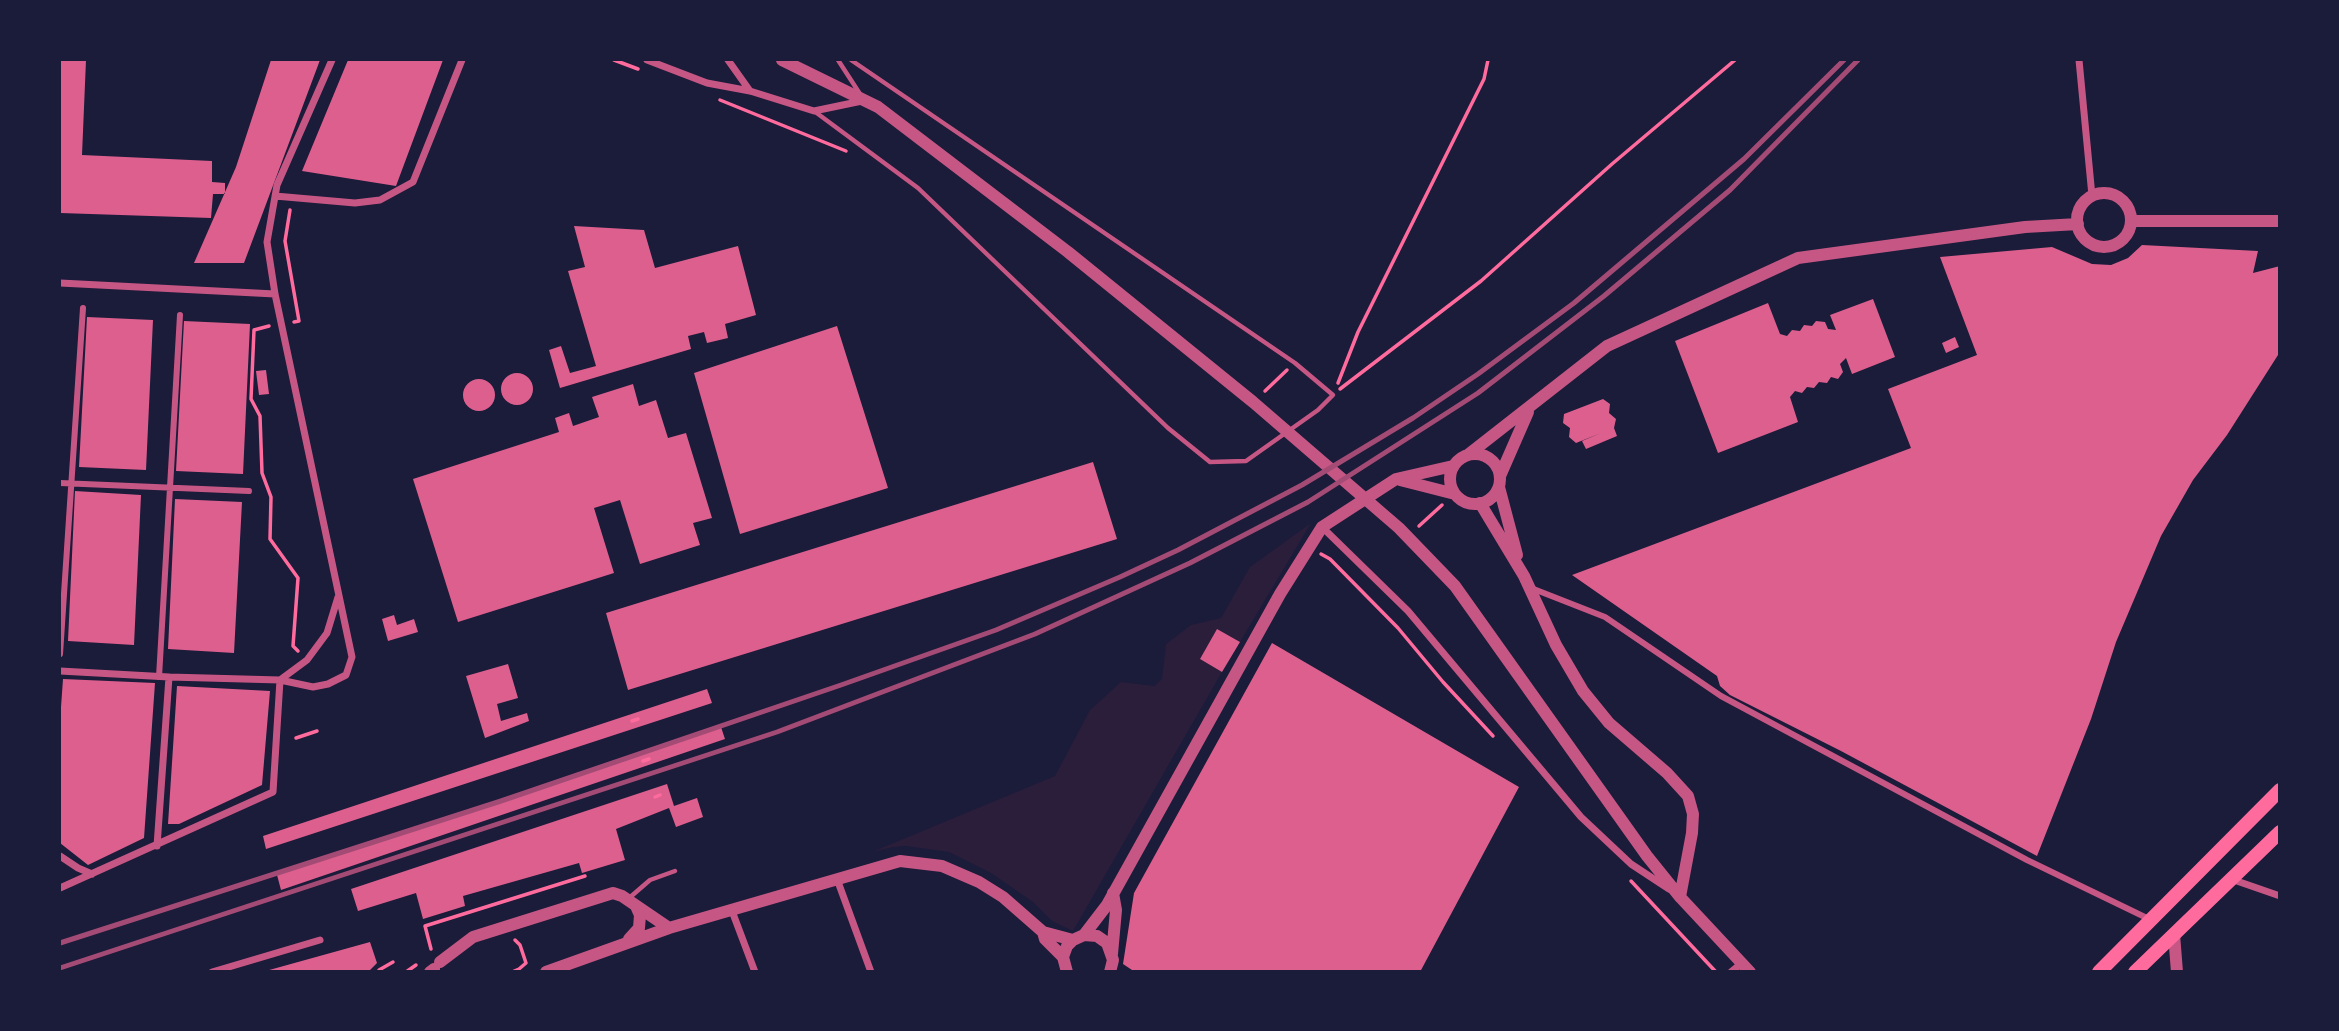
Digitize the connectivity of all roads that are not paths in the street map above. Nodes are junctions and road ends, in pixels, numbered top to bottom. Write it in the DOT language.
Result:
graph roads {
  1 [pos="332,60"];
  2 [pos="462,60"];
  3 [pos="647,60"];
  4 [pos="728,60"];
  5 [pos="782,60"];
  6 [pos="838,60"];
  7 [pos="851,60"];
  8 [pos="2079,60"];
  9 [pos="750,91"];
  10 [pos="864,100"];
  11 [pos="814,111"];
  12 [pos="275,195"];
  13 [pos="2092,196"];
  14 [pos="2280,220"];
  15 [pos="2131,221"];
  16 [pos="2078,224"];
  17 [pos="60,283"];
  18 [pos="275,294"];
  19 [pos="83,309"];
  20 [pos="180,314"];
  21 [pos="1531,407"];
  22 [pos="1469,454"];
  23 [pos="1453,466"];
  24 [pos="1396,479"];
  25 [pos="1499,481"];
  26 [pos="60,483"];
  27 [pos="71,484"];
  28 [pos="170,487"];
  29 [pos="249,491"];
  30 [pos="1455,495"];
  31 [pos="1480,503"];
  32 [pos="1322,527"];
  33 [pos="1527,581"];
  34 [pos="339,594"];
  35 [pos="60,654"];
  36 [pos="60,671"];
  37 [pos="159,677"];
  38 [pos="169,677"];
  39 [pos="280,680"];
  40 [pos="2280,790"];
  41 [pos="2280,832"];
  42 [pos="157,846"];
  43 [pos="60,856"];
  44 [pos="675,871"];
  45 [pos="92,874"];
  46 [pos="836,878"];
  47 [pos="2231,879"];
  48 [pos="60,888"];
  49 [pos="1113,893"];
  50 [pos="2280,896"];
  51 [pos="1680,897"];
  52 [pos="632,903"];
  53 [pos="732,911"];
  54 [pos="2151,919"];
  55 [pos="669,928"];
  56 [pos="1043,932"];
  57 [pos="2174,934"];
  58 [pos="1078,937"];
  59 [pos="320,940"];
  60 [pos="624,943"];
  61 [pos="1112,954"];
  62 [pos="434,965"];
  63 [pos="1064,967"];
  64 [pos="231,969"];
  65 [pos="1741,969"];
  66 [pos="2180,970"];
  67 [pos="212,971"];
  68 [pos="546,971"];
  69 [pos="755,971"];
  70 [pos="871,971"];
  71 [pos="1110,971"];
  72 [pos="2099,971"];
  73 [pos="2135,971"];
  1 -- 12 [label="street"];
  2 -- 12 [label="street"];
  3 -- 9 [label="street"];
  4 -- 9 [label="street"];
  5 -- 10 [label="street"];
  6 -- 10 [label="lane"];
  7 -- 11 [label="lane"];
  8 -- 13 [label="street"];
  9 -- 11 [label="street"];
  10 -- 11 [label="street"];
  10 -- 51 [label="street"];
  12 -- 18 [label="street"];
  13 -- 15 [label="street"];
  13 -- 16 [label="street"];
  14 -- 15 [label="street"];
  15 -- 16 [label="street"];
  16 -- 21 [label="street"];
  17 -- 18 [label="street"];
  18 -- 34 [label="street"];
  19 -- 27 [label="street"];
  20 -- 28 [label="street"];
  21 -- 22 [label="street"];
  21 -- 25 [label="street"];
  22 -- 23 [label="street"];
  22 -- 25 [label="street"];
  23 -- 24 [label="street"];
  23 -- 30 [label="street"];
  24 -- 30 [label="street"];
  24 -- 32 [label="street"];
  25 -- 31 [label="street"];
  25 -- 33 [label="street"];
  26 -- 27 [label="street"];
  27 -- 28 [label="street"];
  27 -- 35 [label="street"];
  28 -- 29 [label="street"];
  28 -- 37 [label="street"];
  30 -- 31 [label="street"];
  31 -- 33 [label="street"];
  32 -- 49 [label="street"];
  32 -- 51 [label="street"];
  33 -- 51 [label="street"];
  33 -- 54 [label="street"];
  34 -- 39 [label="street"];
  34 -- 39 [label="street"];
  36 -- 37 [label="street"];
  37 -- 38 [label="street"];
  38 -- 39 [label="street"];
  38 -- 42 [label="street"];
  39 -- 42 [label="street"];
  40 -- 54 [label="main road"];
  41 -- 47 [label="main road"];
  42 -- 45 [label="street"];
  43 -- 45 [label="street"];
  44 -- 52 [label="lane"];
  45 -- 48 [label="street"];
  46 -- 53 [label="street"];
  46 -- 56 [label="street"];
  46 -- 70 [label="street"];
  47 -- 50 [label="street"];
  47 -- 57 [label="main road"];
  49 -- 58 [label="street"];
  49 -- 61 [label="street"];
  51 -- 65 [label="street"];
  52 -- 55 [label="street"];
  52 -- 60 [label="street"];
  52 -- 62 [label="street"];
  53 -- 55 [label="street"];
  53 -- 69 [label="street"];
  54 -- 72 [label="main road"];
  55 -- 60 [label="street"];
  56 -- 58 [label="street"];
  56 -- 63 [label="street"];
  57 -- 66 [label="street"];
  57 -- 73 [label="main road"];
  58 -- 61 [label="street"];
  58 -- 63 [label="street"];
  59 -- 64 [label="street"];
  60 -- 68 [label="street"];
  61 -- 71 [label="street"];
  64 -- 67 [label="street"];
}
